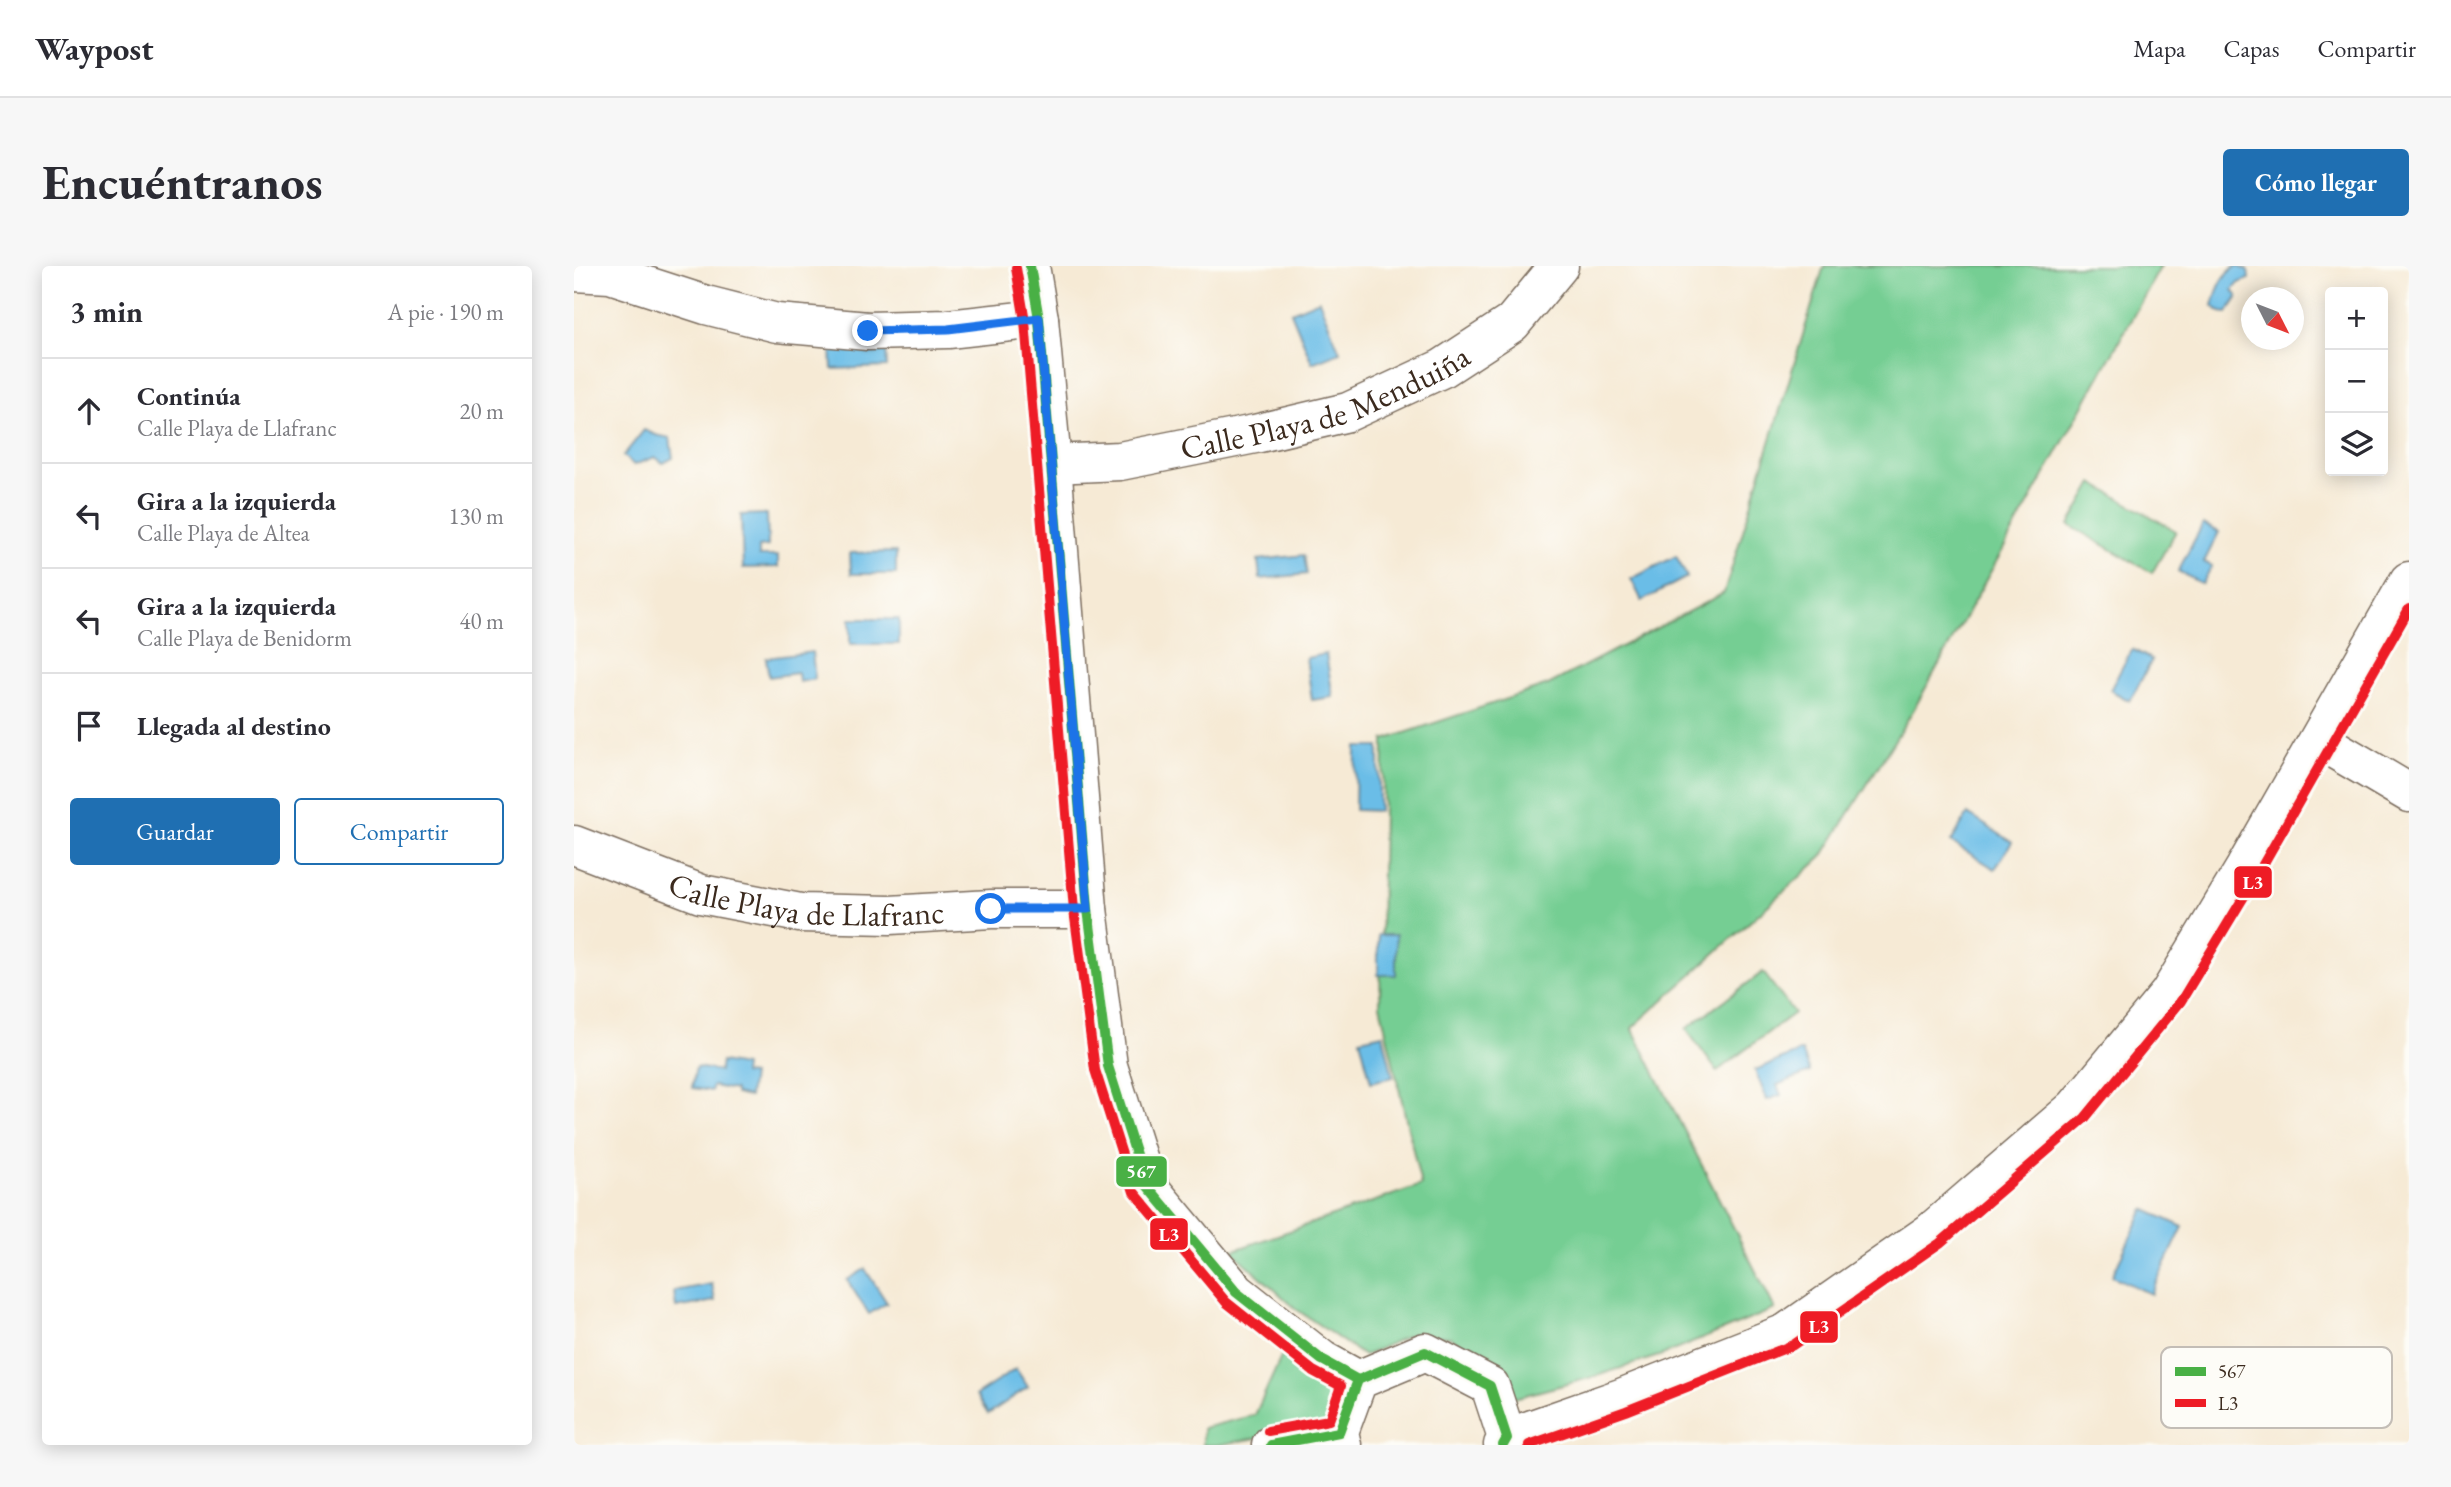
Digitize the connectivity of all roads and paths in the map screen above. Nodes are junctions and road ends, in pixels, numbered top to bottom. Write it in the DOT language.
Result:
graph roads {
  1 [pos="1030,266"];
  2 [pos="1559,266"];
  3 [pos="574,272"];
  4 [pos="1039,318"];
  5 [pos="1052,464"];
  6 [pos="2409,581"];
  7 [pos="2319,740"];
  8 [pos="2409,793"];
  9 [pos="574,845"];
  10 [pos="1088,909"];
  11 [pos="1358,1380"];
  12 [pos="1340,1438"];
  13 [pos="1505,1441"];
  14 [pos="1271,1445"];
  1 -- 4 [label="street"];
  2 -- 5 [label="street, Calle Playa de Menduiña"];
  3 -- 4 [label="street"];
  4 -- 5 [label="street"];
  5 -- 10 [label="street"];
  6 -- 7 [label="street"];
  7 -- 8 [label="street"];
  7 -- 13 [label="street"];
  9 -- 10 [label="street, Calle Playa de Llafranc"];
  10 -- 11 [label="street"];
  11 -- 12 [label="street"];
  11 -- 13 [label="street"];
  12 -- 14 [label="street"];
}
